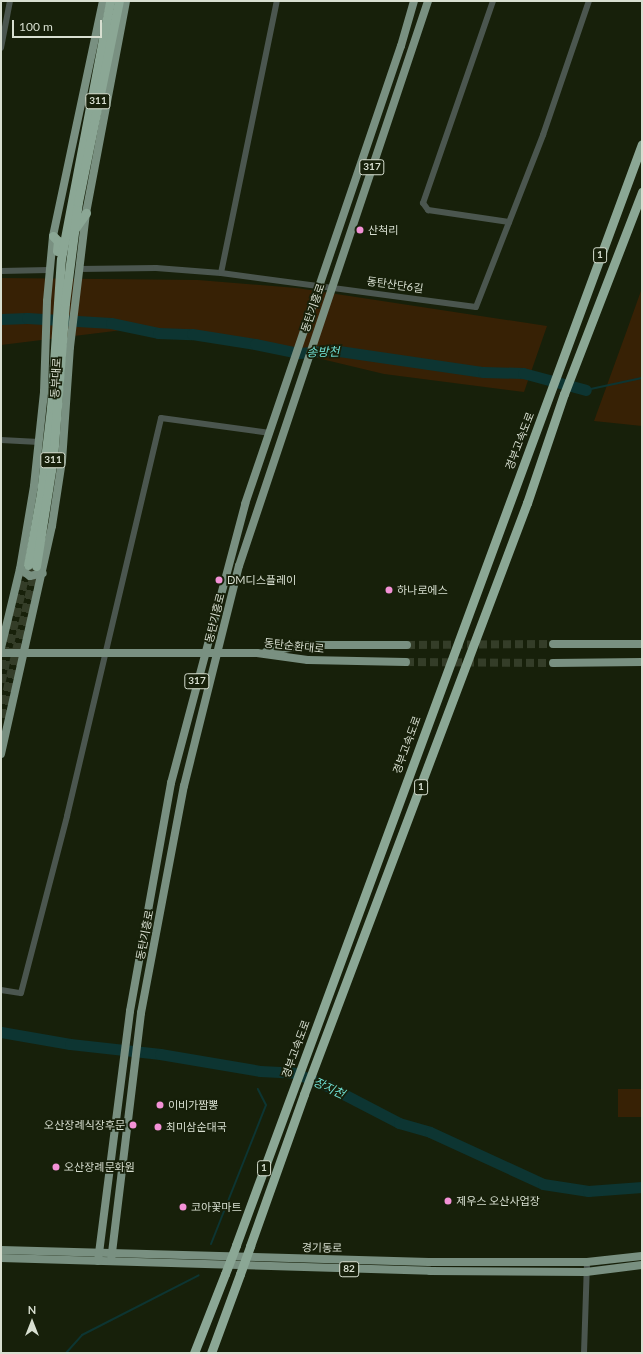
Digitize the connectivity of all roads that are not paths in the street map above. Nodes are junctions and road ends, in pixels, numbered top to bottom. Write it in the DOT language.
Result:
graph roads {
  1 [pos="10,1"];
  2 [pos="102,1"];
  3 [pos="110,1"];
  4 [pos="119,1"];
  5 [pos="126,1"];
  6 [pos="277,1"];
  7 [pos="414,1"];
  8 [pos="428,1"];
  9 [pos="493,1"];
  10 [pos="590,1"];
  11 [pos="1,48"];
  12 [pos="642,144"];
  13 [pos="642,192"];
  14 [pos="86,213"];
  15 [pos="509,222"];
  16 [pos="74,231"];
  17 [pos="53,236"];
  18 [pos="79,269"];
  19 [pos="49,270"];
  20 [pos="1,271"];
  21 [pos="221,273"];
  22 [pos="320,285"];
  23 [pos="332,286"];
  24 [pos="60,300"];
  25 [pos="59,327"];
  26 [pos="270,433"];
  27 [pos="1,440"];
  28 [pos="39,442"];
  29 [pos="28,567"];
  30 [pos="42,573"];
  31 [pos="553,644"];
  32 [pos="642,644"];
  33 [pos="407,645"];
  34 [pos="1,648"];
  35 [pos="1,653"];
  36 [pos="24,653"];
  37 [pos="205,653"];
  38 [pos="218,653"];
  39 [pos="257,653"];
  40 [pos="106,654"];
  41 [pos="406,662"];
  42 [pos="642,662"];
  43 [pos="553,663"];
  44 [pos="1,753"];
  45 [pos="1,990"];
  46 [pos="1,1250"];
  47 [pos="642,1256"];
  48 [pos="98,1257"];
  49 [pos="111,1257"];
  50 [pos="1,1258"];
  51 [pos="586,1262"];
  52 [pos="642,1265"];
  53 [pos="586,1272"];
  54 [pos="194,1353"];
  55 [pos="211,1353"];
  56 [pos="584,1353"];
  1 -- 11 [label="street"];
  2 -- 17 [label="main road, 동부대로"];
  3 -- 24 [label="highway, 동부대로 / 311"];
  4 -- 16 [label="highway, 동부대로 / 311"];
  5 -- 14 [label="main road, 동부대로"];
  6 -- 21 [label="street"];
  7 -- 22 [label="main road, 동탄기흥로 / 317"];
  8 -- 23 [label="main road, 동탄기흥로 / 317"];
  9 -- 15 [label="street"];
  10 -- 15 [label="street, 동탄산단6길"];
  12 -- 54 [label="highway, 경부고속도로 / 1, bridge"];
  13 -- 55 [label="highway, 경부고속도로 / 1, bridge"];
  14 -- 16 [label="highway"];
  14 -- 18 [label="main road, 동부대로"];
  15 -- 23 [label="street, 동탄산단6길"];
  16 -- 24 [label="highway, 동부대로 / 311"];
  17 -- 19 [label="main road, 동부대로"];
  17 -- 24 [label="highway"];
  18 -- 21 [label="street, 동탄산단6길"];
  18 -- 25 [label="main road, 동부대로"];
  19 -- 20 [label="street"];
  19 -- 25 [label="main road, 동부대로"];
  21 -- 22 [label="street, 동탄산단6길"];
  22 -- 23 [label="street, 동탄산단6길"];
  22 -- 26 [label="main road, 동탄기흥로 / 317"];
  23 -- 38 [label="main road, 동탄기흥로 / 317"];
  24 -- 25 [label="highway, 동부대로 / 311"];
  25 -- 28 [label="main road, 동부대로"];
  25 -- 29 [label="highway, 동부대로 / 311"];
  25 -- 30 [label="main road, 동부대로"];
  26 -- 37 [label="main road, 동탄기흥로 / 317"];
  26 -- 40 [label="street"];
  27 -- 28 [label="street"];
  28 -- 29 [label="main road, 동부대로"];
  29 -- 30 [label="main road"];
  29 -- 34 [label="main road, 동부대로"];
  30 -- 36 [label="main road, 동부대로"];
  31 -- 32 [label="main road"];
  33 -- 39 [label="main road, 동탄순환대로"];
  35 -- 36 [label="main road"];
  36 -- 40 [label="main road"];
  36 -- 44 [label="main road, 동부대로"];
  37 -- 38 [label="main road"];
  37 -- 40 [label="main road"];
  37 -- 48 [label="main road, 동탄기흥로 / 317"];
  38 -- 39 [label="main road"];
  38 -- 49 [label="main road, 동탄기흥로 / 317"];
  39 -- 41 [label="main road, 동탄순환대로"];
  40 -- 45 [label="street"];
  42 -- 43 [label="main road"];
  46 -- 48 [label="main road, 경기동로 / 82"];
  47 -- 51 [label="main road, 경기동로 / 82"];
  48 -- 49 [label="main road, 경기동로 / 82"];
  48 -- 50 [label="main road, 경기동로 / 82"];
  49 -- 51 [label="main road, 경기동로 / 82"];
  49 -- 53 [label="main road, 경기동로 / 82"];
  51 -- 53 [label="street"];
  52 -- 53 [label="main road, 경기동로 / 82"];
  53 -- 56 [label="street"];
}
